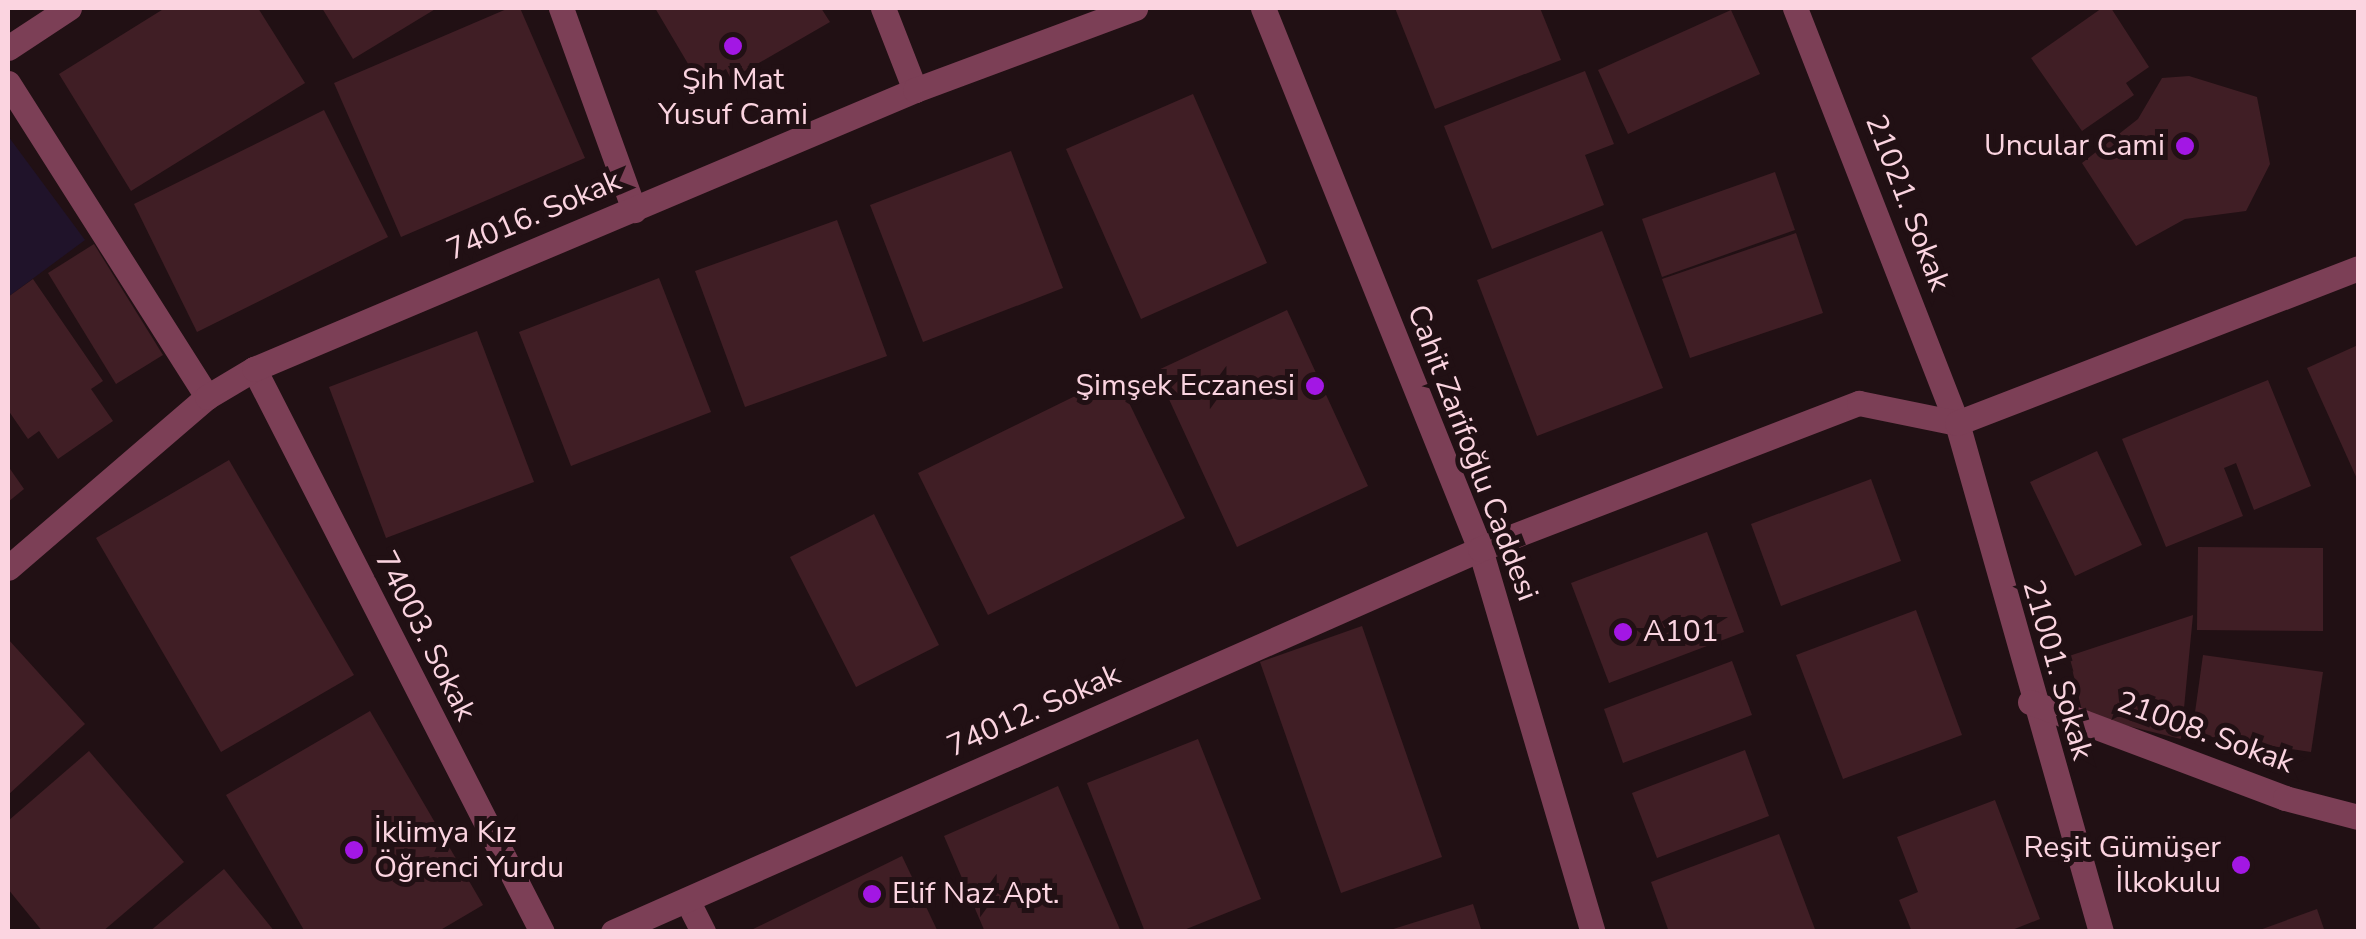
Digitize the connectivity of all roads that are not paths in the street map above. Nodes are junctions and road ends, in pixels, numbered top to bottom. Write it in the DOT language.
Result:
graph roads {
  1 [pos="70,8"];
  2 [pos="561,8"];
  3 [pos="883,8"];
  4 [pos="1135,8"];
  5 [pos="1263,8"];
  6 [pos="1795,8"];
  7 [pos="8,48"];
  8 [pos="8,84"];
  9 [pos="915,90"];
  10 [pos="634,210"];
  11 [pos="2358,268"];
  12 [pos="254,369"];
  13 [pos="207,397"];
  14 [pos="1957,424"];
  15 [pos="1480,550"];
  16 [pos="8,568"];
  17 [pos="2030,702"];
  18 [pos="2358,817"];
  19 [pos="687,900"];
  20 [pos="542,932"];
  21 [pos="613,932"];
  22 [pos="703,932"];
  23 [pos="1593,932"];
  24 [pos="2101,932"];
  1 -- 7 [label="street"];
  2 -- 10 [label="street"];
  3 -- 9 [label="street"];
  4 -- 9 [label="street, 74016. Sokak"];
  5 -- 15 [label="street, Cahit Zarifoğlu Caddesi"];
  6 -- 14 [label="street, 21021. Sokak"];
  8 -- 13 [label="street"];
  9 -- 10 [label="street, 74016. Sokak"];
  10 -- 12 [label="street, 74016. Sokak"];
  11 -- 14 [label="street"];
  12 -- 13 [label="street, 74016. Sokak"];
  12 -- 20 [label="street, 74003. Sokak"];
  13 -- 16 [label="street, 74016. Sokak"];
  14 -- 15 [label="street, 74012. Sokak"];
  14 -- 17 [label="street, 21001. Sokak"];
  15 -- 19 [label="street, 74012. Sokak"];
  15 -- 23 [label="street, Cahit Zarifoğlu Caddesi"];
  17 -- 18 [label="street, 21008. Sokak"];
  17 -- 24 [label="street, 21001. Sokak"];
  19 -- 21 [label="street, 74012. Sokak"];
  19 -- 22 [label="street"];
}
